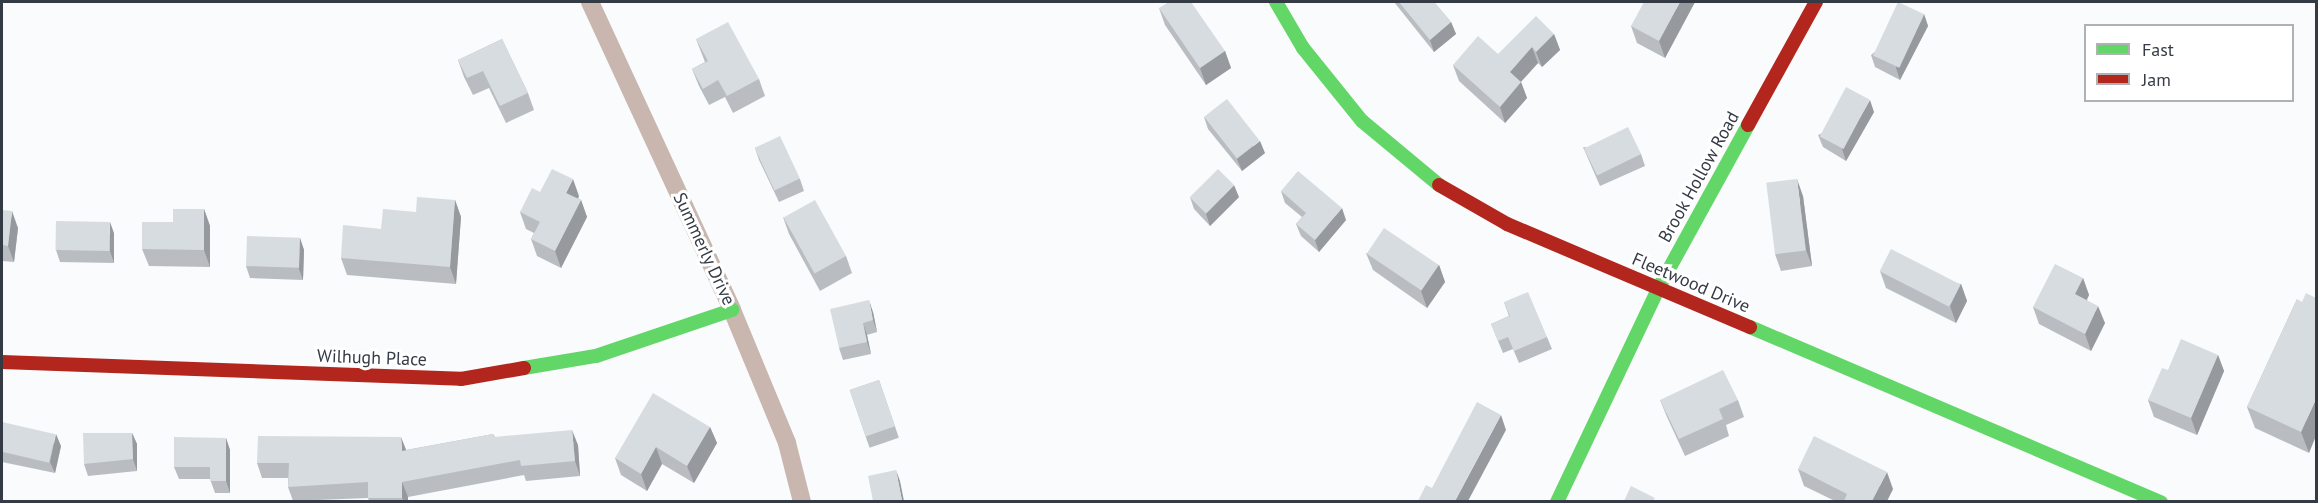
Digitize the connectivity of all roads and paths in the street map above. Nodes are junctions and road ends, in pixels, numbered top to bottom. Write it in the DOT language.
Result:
graph roads {
  1 [pos="590,2"];
  2 [pos="1276,2"];
  3 [pos="1816,2"];
  4 [pos="1658,289"];
  5 [pos="732,310"];
  6 [pos="2,362"];
  7 [pos="802,501"];
  8 [pos="1557,501"];
  9 [pos="2161,501"];
  1 -- 5 [label="street, Summerly Drive"];
  2 -- 4 [label="street, Fleetwood Drive"];
  3 -- 4 [label="street, Brook Hollow Road"];
  4 -- 8 [label="street, Brook Hollow Road"];
  4 -- 9 [label="street, Fleetwood Drive"];
  5 -- 6 [label="street, Wilhugh Place"];
  5 -- 7 [label="street, Summerly Drive"];
}
